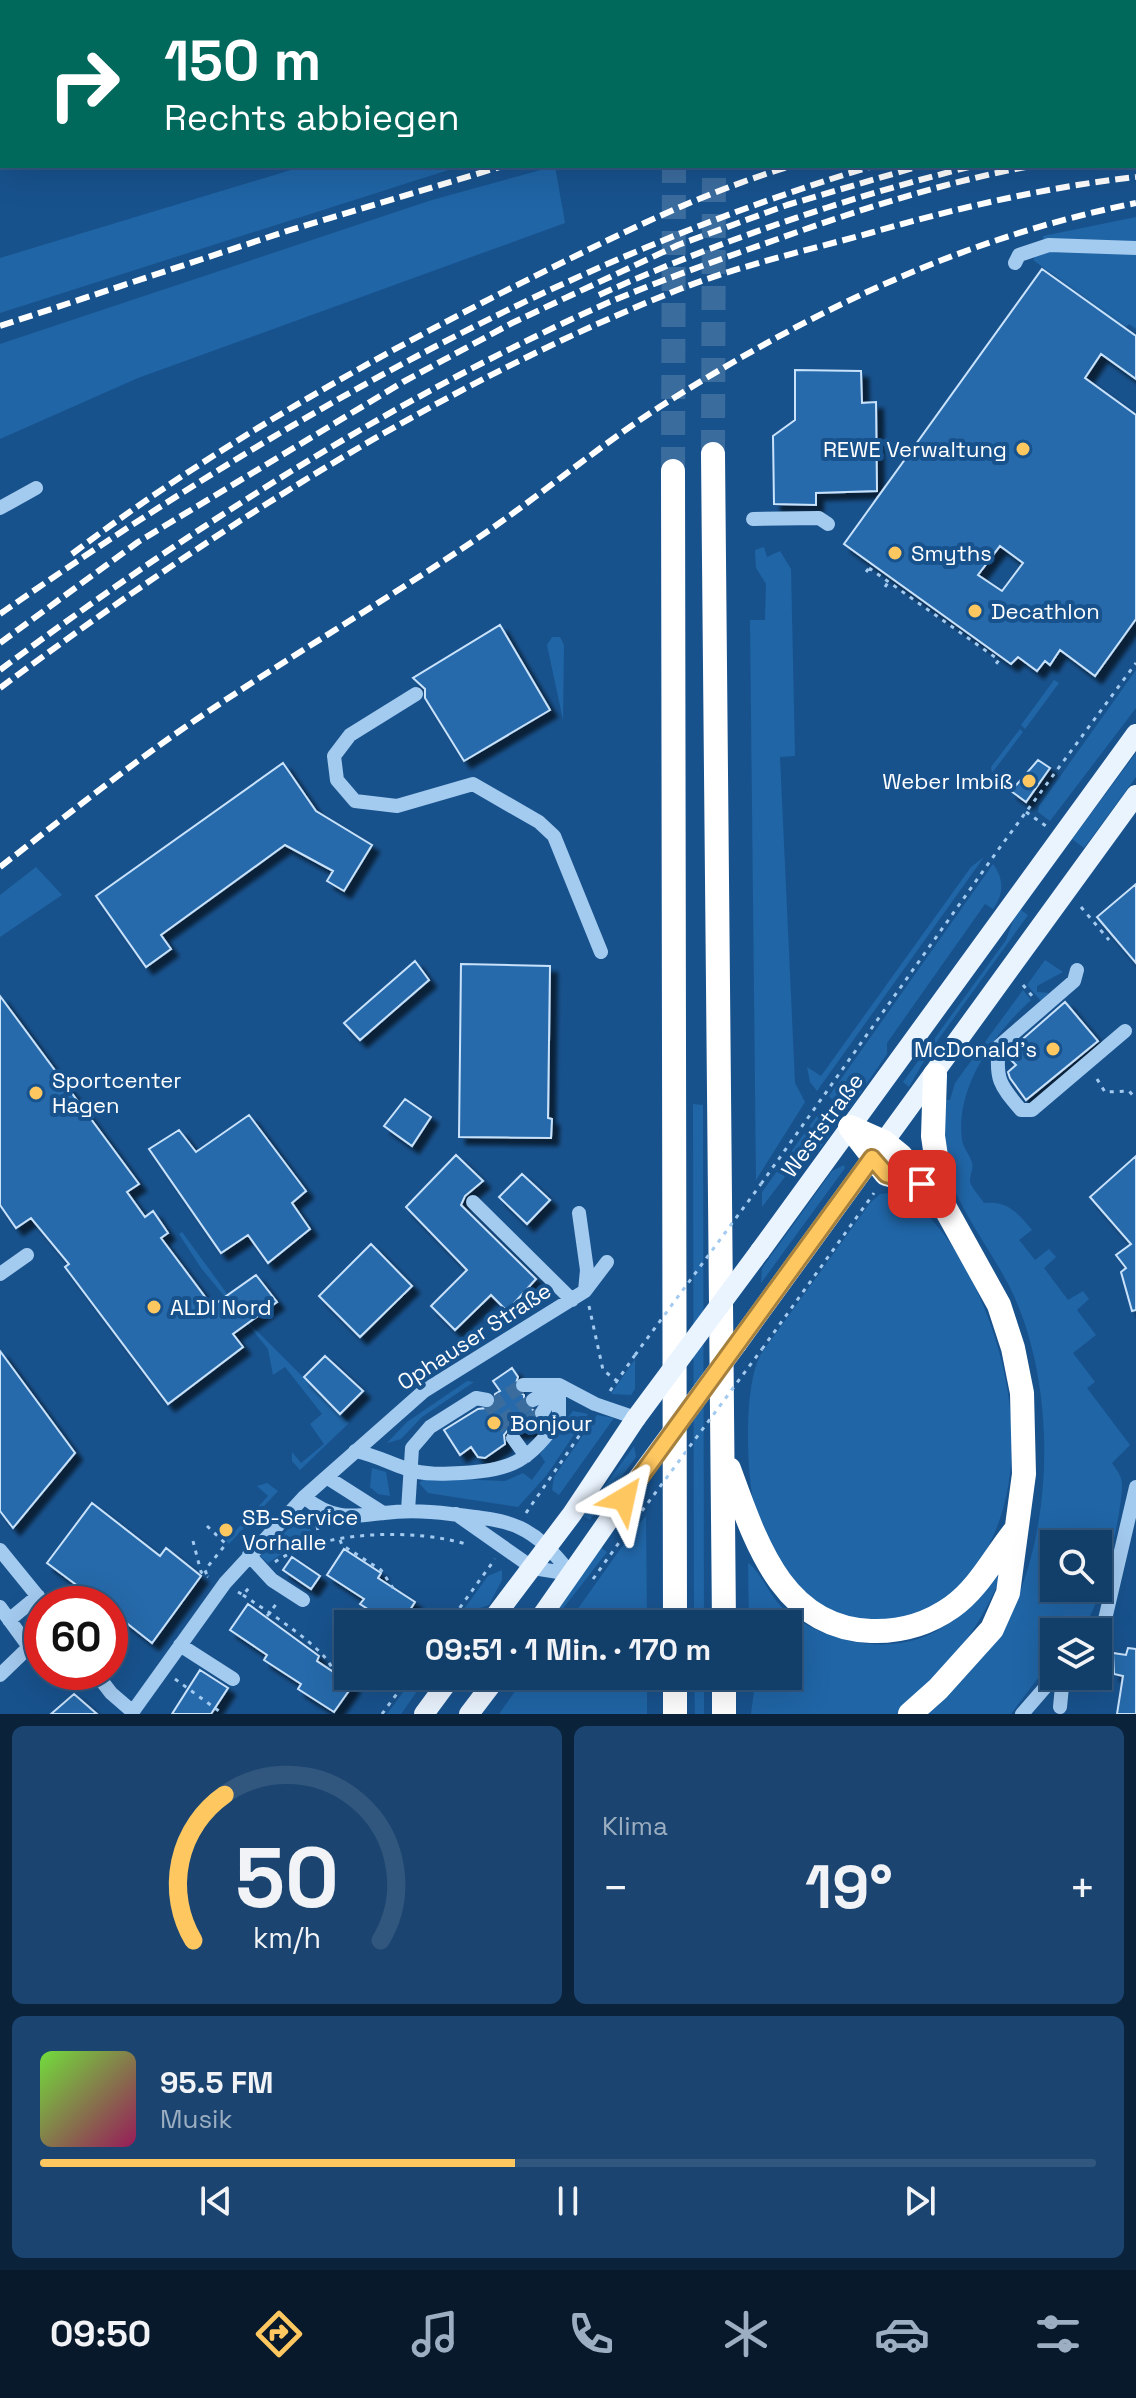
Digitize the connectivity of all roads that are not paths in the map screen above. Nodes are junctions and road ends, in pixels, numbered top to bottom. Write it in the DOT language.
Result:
graph roads {
  1 [pos="1136,248"];
  2 [pos="1015,263"];
  3 [pos="713,454"];
  4 [pos="673,471"];
  5 [pos="36,488"];
  6 [pos="0,508"];
  7 [pos="753,519"];
  8 [pos="828,524"];
  9 [pos="416,694"];
  10 [pos="1136,734"];
  11 [pos="1136,795"];
  12 [pos="601,952"];
  13 [pos="1077,970"];
  14 [pos="1125,1031"];
  15 [pos="935,1075"];
  16 [pos="850,1127"];
  17 [pos="878,1150"];
  18 [pos="473,1202"];
  19 [pos="943,1204"];
  20 [pos="579,1213"];
  21 [pos="27,1255"];
  22 [pos="607,1262"];
  23 [pos="0,1274"];
  24 [pos="578,1295"];
  25 [pos="523,1385"];
  26 [pos="559,1385"];
  27 [pos="487,1400"];
  28 [pos="533,1400"];
  29 [pos="542,1413"];
  30 [pos="636,1418"];
  31 [pos="513,1438"];
  32 [pos="355,1451"];
  33 [pos="723,1452"];
  34 [pos="526,1456"];
  35 [pos="408,1469"];
  36 [pos="328,1478"];
  37 [pos="1136,1487"];
  38 [pos="304,1497"];
  39 [pos="408,1511"];
  40 [pos="383,1513"];
  41 [pos="456,1514"];
  42 [pos="1014,1532"];
  43 [pos="549,1546"];
  44 [pos="0,1550"];
  45 [pos="249,1555"];
  46 [pos="533,1568"];
  47 [pos="571,1574"];
  48 [pos="30,1586"];
  49 [pos="303,1600"];
  50 [pos="24,1607"];
  51 [pos="500,1610"];
  52 [pos="546,1610"];
  53 [pos="675,1610"];
  54 [pos="724,1610"];
  55 [pos="5,1614"];
  56 [pos="1105,1618"];
  57 [pos="180,1645"];
  58 [pos="0,1675"];
  59 [pos="233,1679"];
  60 [pos="109,1690"];
  61 [pos="442,1690"];
  62 [pos="487,1690"];
  63 [pos="675,1690"];
  64 [pos="724,1690"];
  65 [pos="1043,1690"];
  66 [pos="1062,1690"];
  67 [pos="1060,1707"];
  68 [pos="132,1713"];
  69 [pos="424,1714"];
  70 [pos="469,1714"];
  71 [pos="675,1714"];
  72 [pos="724,1714"];
  73 [pos="910,1714"];
  74 [pos="1022,1714"];
  1 -- 2 [label="street"];
  3 -- 33 [label="highway"];
  4 -- 53 [label="highway"];
  5 -- 6 [label="street"];
  7 -- 8 [label="street"];
  9 -- 12 [label="street"];
  10 -- 16 [label="main road, Weststraße"];
  11 -- 15 [label="main road"];
  13 -- 14 [label="street"];
  15 -- 17 [label="main road"];
  15 -- 19 [label="highway"];
  16 -- 17 [label="highway"];
  16 -- 30 [label="main road, Weststraße, bridge"];
  17 -- 19 [label="highway"];
  17 -- 47 [label="main road, bridge"];
  18 -- 24 [label="street"];
  19 -- 42 [label="highway"];
  20 -- 24 [label="street"];
  21 -- 23 [label="street"];
  22 -- 24 [label="street, Ophauser Straße"];
  24 -- 32 [label="street, Ophauser Straße"];
  25 -- 26 [label="street"];
  26 -- 28 [label="street"];
  26 -- 29 [label="street"];
  26 -- 30 [label="street"];
  26 -- 34 [label="street"];
  27 -- 35 [label="street"];
  30 -- 43 [label="main road, Weststraße"];
  31 -- 34 [label="street"];
  32 -- 35 [label="street"];
  32 -- 36 [label="street, Ophauser Straße"];
  33 -- 42 [label="highway"];
  33 -- 54 [label="highway"];
  34 -- 35 [label="street"];
  35 -- 39 [label="street"];
  36 -- 38 [label="street, Ophauser Straße"];
  36 -- 40 [label="street"];
  37 -- 56 [label="street"];
  38 -- 40 [label="street"];
  38 -- 45 [label="street, Ophauser Straße"];
  39 -- 40 [label="street"];
  39 -- 41 [label="street"];
  41 -- 43 [label="street"];
  41 -- 46 [label="street"];
  42 -- 73 [label="highway"];
  43 -- 46 [label="main road, Weststraße"];
  43 -- 47 [label="street"];
  44 -- 48 [label="street"];
  45 -- 49 [label="street"];
  45 -- 57 [label="street, Ophauser Straße"];
  46 -- 47 [label="street"];
  46 -- 51 [label="main road, Weststraße"];
  47 -- 52 [label="main road"];
  50 -- 55 [label="street"];
  55 -- 58 [label="street"];
  57 -- 59 [label="street"];
  57 -- 68 [label="street, Ophauser Straße"];
  60 -- 68 [label="street"];
  61 -- 69 [label="main road"];
  62 -- 70 [label="main road"];
  63 -- 71 [label="highway"];
  64 -- 72 [label="highway"];
  65 -- 74 [label="street"];
  66 -- 67 [label="street"];
}
